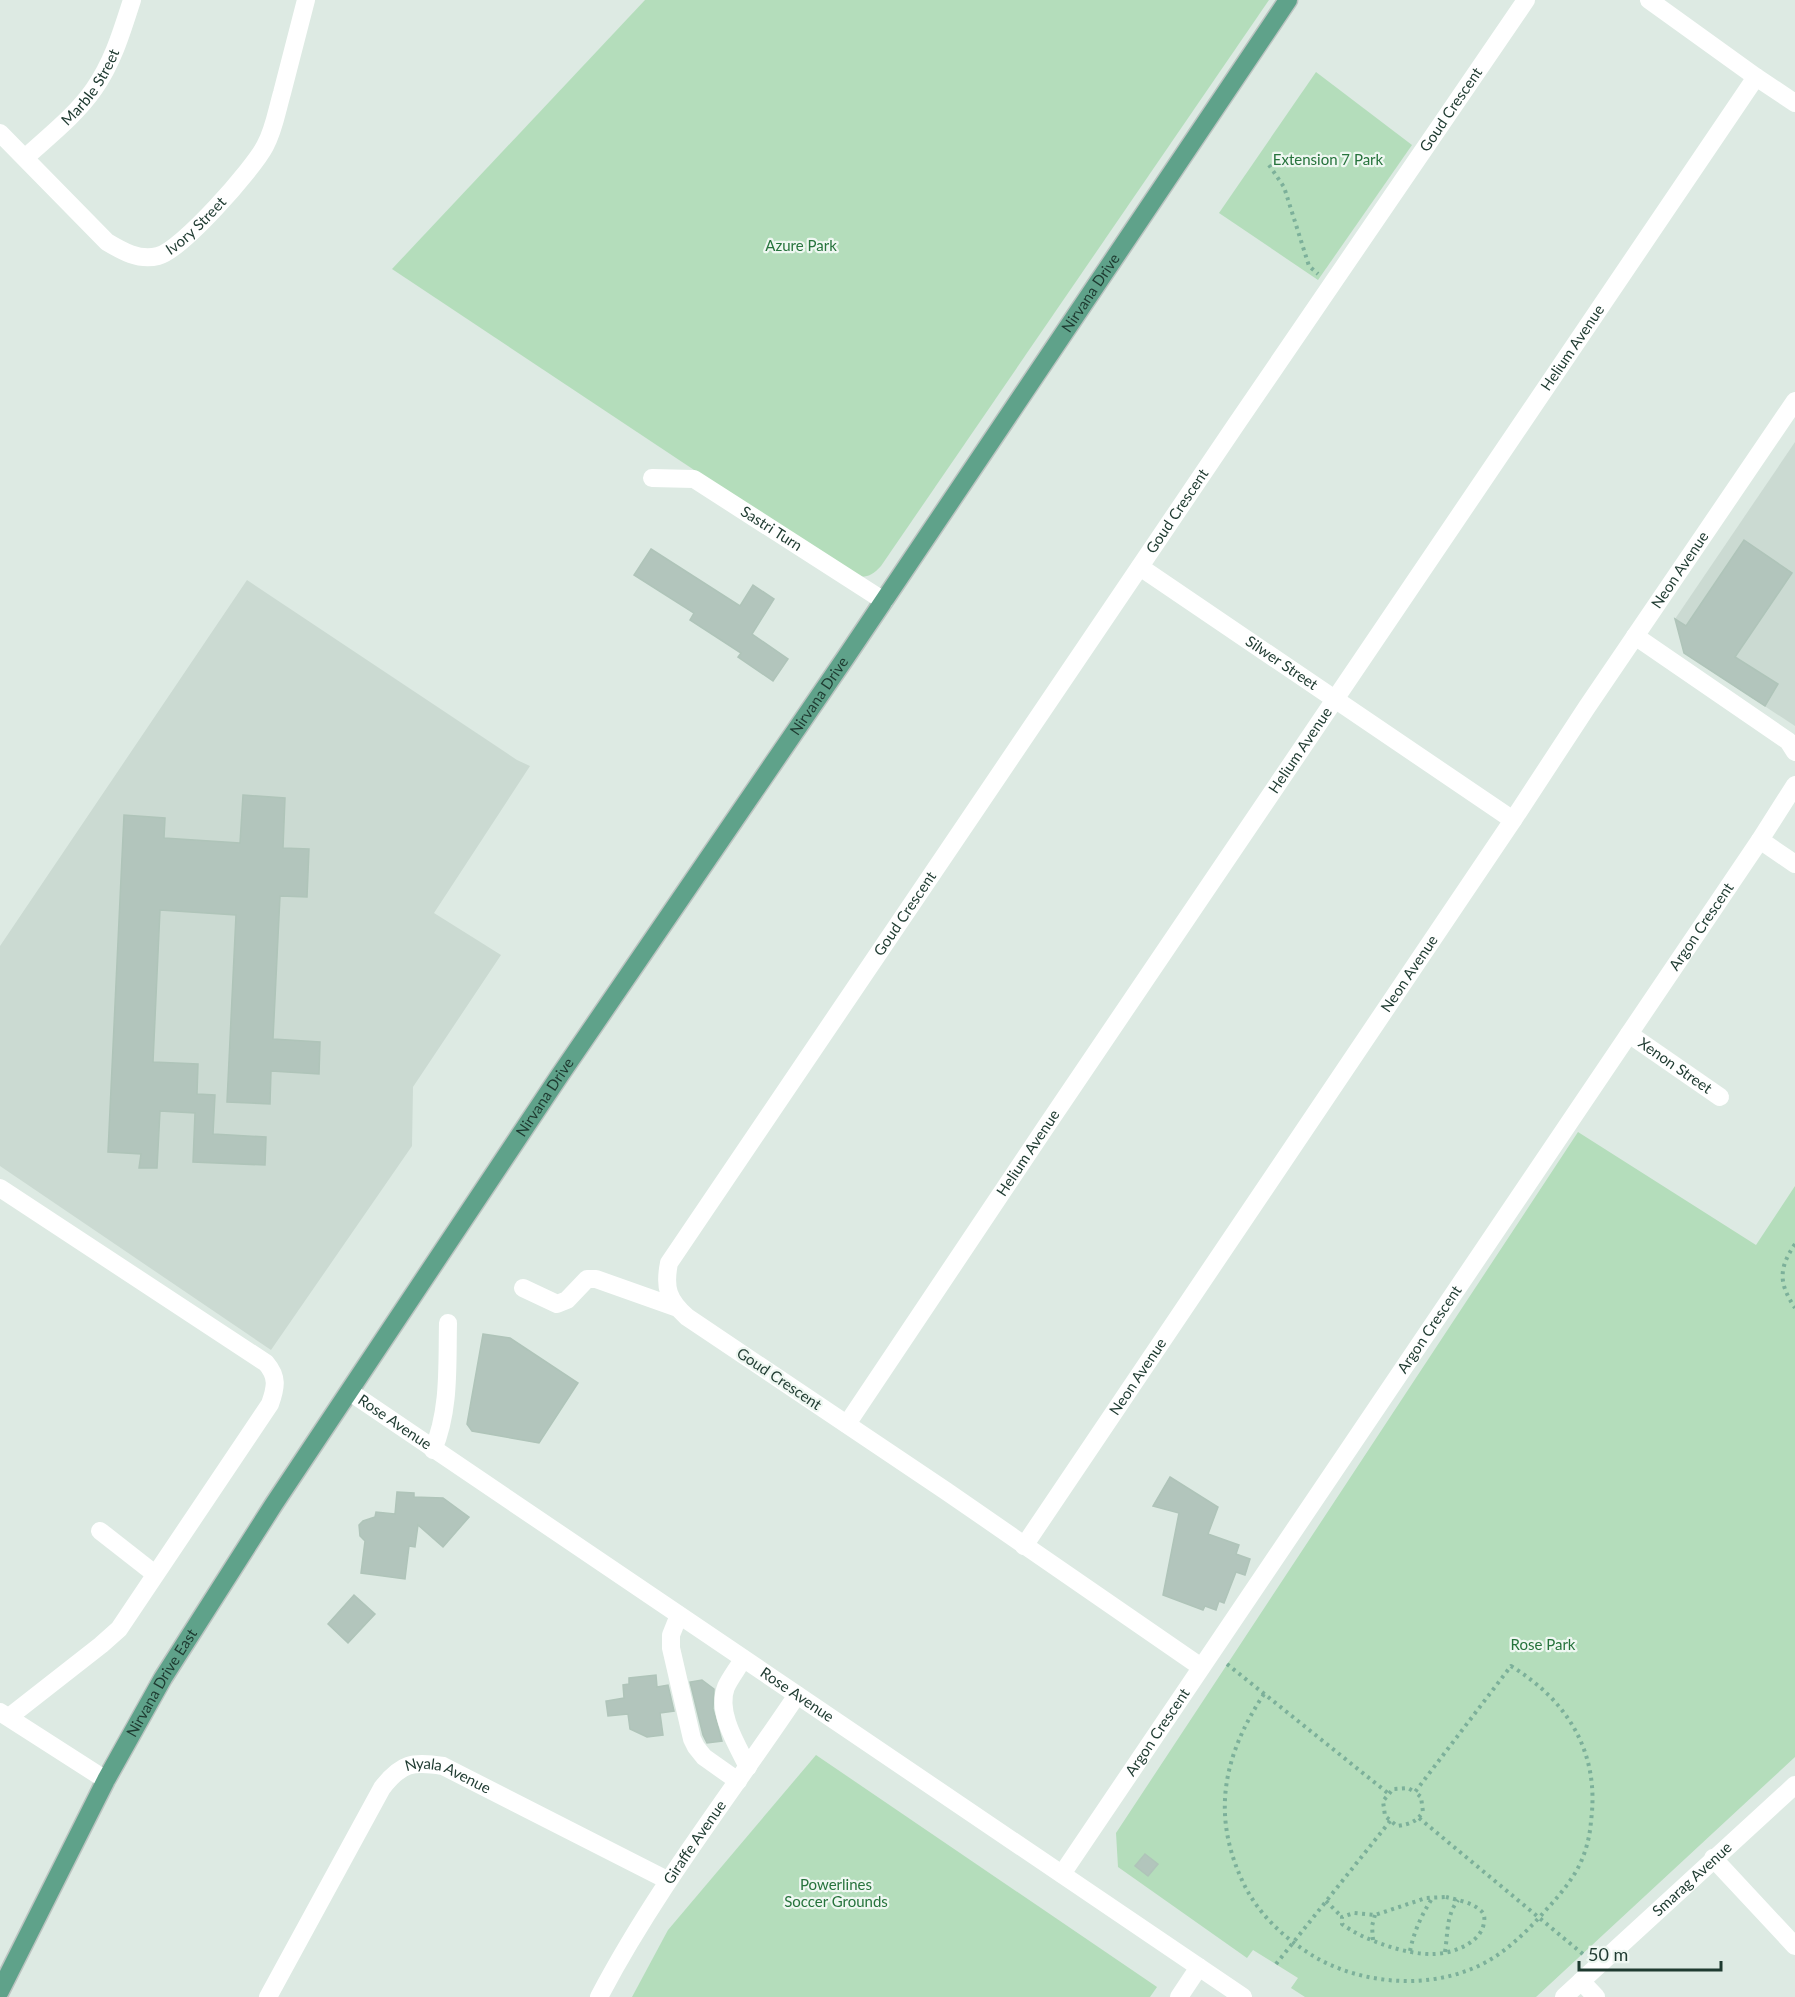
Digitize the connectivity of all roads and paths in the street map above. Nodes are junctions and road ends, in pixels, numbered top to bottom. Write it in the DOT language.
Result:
graph roads {
  1 [pos="132,0"];
  2 [pos="306,0"];
  3 [pos="1288,0"];
  4 [pos="1527,0"];
  5 [pos="1649,0"];
  6 [pos="1756,77"];
  7 [pos="1795,103"];
  8 [pos="0,133"];
  9 [pos="26,158"];
  10 [pos="1269,165"];
  11 [pos="1331,287"];
  12 [pos="1795,401"];
  13 [pos="652,478"];
  14 [pos="1140,567"];
  15 [pos="884,601"];
  16 [pos="1635,636"];
  17 [pos="1336,700"];
  18 [pos="1795,752"];
  19 [pos="1795,786"];
  20 [pos="1513,820"];
  21 [pos="1760,840"];
  22 [pos="1795,864"];
  23 [pos="1629,1034"];
  24 [pos="1720,1097"];
  25 [pos="0,1188"];
  26 [pos="1795,1244"];
  27 [pos="523,1287"];
  28 [pos="675,1307"];
  29 [pos="1795,1308"];
  30 [pos="448,1323"];
  31 [pos="350,1392"];
  32 [pos="847,1424"];
  33 [pos="434,1450"];
  34 [pos="100,1531"];
  35 [pos="1024,1546"];
  36 [pos="155,1574"];
  37 [pos="679,1616"];
  38 [pos="743,1659"];
  39 [pos="1227,1664"];
  40 [pos="1201,1667"];
  41 [pos="1264,1694"];
  42 [pos="797,1695"];
  43 [pos="4,1715"];
  44 [pos="743,1774"];
  45 [pos="106,1780"];
  46 [pos="1795,1785"];
  47 [pos="1415,1792"];
  48 [pos="1389,1794"];
  49 [pos="1419,1818"];
  50 [pos="1391,1820"];
  51 [pos="1713,1858"];
  52 [pos="1062,1874"];
  53 [pos="668,1880"];
  54 [pos="1433,1897"];
  55 [pos="1458,1900"];
  56 [pos="1326,1901"];
  57 [pos="1375,1915"];
  58 [pos="1342,1917"];
  59 [pos="1539,1918"];
  60 [pos="1373,1940"];
  61 [pos="1293,1943"];
  62 [pos="1795,1946"];
  63 [pos="1410,1951"];
  64 [pos="1445,1952"];
  65 [pos="1276,1964"];
  66 [pos="1596,1966"];
  67 [pos="1199,1967"];
  68 [pos="1581,1981"];
  69 [pos="0,1991"];
  70 [pos="268,1997"];
  71 [pos="599,1997"];
  72 [pos="1179,1997"];
  73 [pos="1243,1997"];
  74 [pos="1564,1997"];
  75 [pos="1596,1997"];
  1 -- 9 [label="street, Marble Street"];
  2 -- 9 [label="street, Ivory Street"];
  3 -- 15 [label="main road, Nirvana Drive"];
  4 -- 11 [label="street, Goud Crescent"];
  5 -- 6 [label="street"];
  6 -- 7 [label="street"];
  6 -- 17 [label="street, Helium Avenue"];
  8 -- 9 [label="street, Ivory Street"];
  10 -- 11 [label="path"];
  11 -- 14 [label="street, Goud Crescent"];
  12 -- 16 [label="street, Neon Avenue"];
  13 -- 15 [label="street, Sastri Turn"];
  14 -- 17 [label="street, Silwer Street"];
  14 -- 28 [label="street, Goud Crescent"];
  15 -- 31 [label="main road, Nirvana Drive"];
  16 -- 18 [label="street"];
  16 -- 20 [label="street, Neon Avenue"];
  17 -- 20 [label="street, Silwer Street"];
  17 -- 32 [label="street, Helium Avenue"];
  19 -- 21 [label="street, Argon Crescent"];
  20 -- 35 [label="street, Neon Avenue"];
  21 -- 22 [label="street"];
  21 -- 23 [label="street, Argon Crescent"];
  23 -- 24 [label="street, Xenon Street"];
  23 -- 40 [label="street, Argon Crescent"];
  25 -- 36 [label="street"];
  26 -- 29 [label="path"];
  27 -- 28 [label="street"];
  28 -- 32 [label="street, Goud Crescent"];
  30 -- 33 [label="street"];
  31 -- 33 [label="street, Rose Avenue"];
  31 -- 45 [label="main road, Nirvana Drive East"];
  32 -- 35 [label="street, Goud Crescent"];
  33 -- 37 [label="street, Rose Avenue"];
  34 -- 36 [label="street"];
  35 -- 40 [label="street, Goud Crescent"];
  36 -- 43 [label="street"];
  37 -- 38 [label="street, Rose Avenue"];
  37 -- 44 [label="street"];
  38 -- 42 [label="street, Rose Avenue"];
  38 -- 44 [label="street"];
  39 -- 41 [label="path"];
  40 -- 52 [label="street, Argon Crescent"];
  41 -- 48 [label="path"];
  41 -- 61 [label="path"];
  42 -- 44 [label="street, Giraffe Avenue"];
  42 -- 52 [label="street, Rose Avenue"];
  43 -- 45 [label="street"];
  44 -- 53 [label="street, Giraffe Avenue"];
  45 -- 69 [label="main road, Nirvana Drive East"];
  46 -- 51 [label="street, Smarag Avenue"];
  47 -- 48 [label="path"];
  47 -- 49 [label="path"];
  47 -- 59 [label="path"];
  48 -- 50 [label="path"];
  49 -- 50 [label="path"];
  49 -- 59 [label="path"];
  50 -- 56 [label="path"];
  51 -- 62 [label="street"];
  51 -- 66 [label="street, Smarag Avenue"];
  52 -- 67 [label="street, Rose Avenue"];
  53 -- 70 [label="street, Nyala Avenue"];
  53 -- 71 [label="street, Giraffe Avenue"];
  54 -- 55 [label="path"];
  54 -- 57 [label="path"];
  54 -- 63 [label="path"];
  55 -- 64 [label="path"];
  55 -- 64 [label="path"];
  56 -- 58 [label="path"];
  56 -- 61 [label="path"];
  57 -- 58 [label="path"];
  57 -- 60 [label="path"];
  58 -- 60 [label="path"];
  59 -- 61 [label="path"];
  59 -- 66 [label="path"];
  60 -- 63 [label="path"];
  61 -- 65 [label="path"];
  63 -- 64 [label="path"];
  66 -- 68 [label="street, Smarag Avenue"];
  67 -- 72 [label="street"];
  67 -- 73 [label="street, Rose Avenue"];
  68 -- 74 [label="street, Smarag Avenue"];
  68 -- 75 [label="street"];
}
